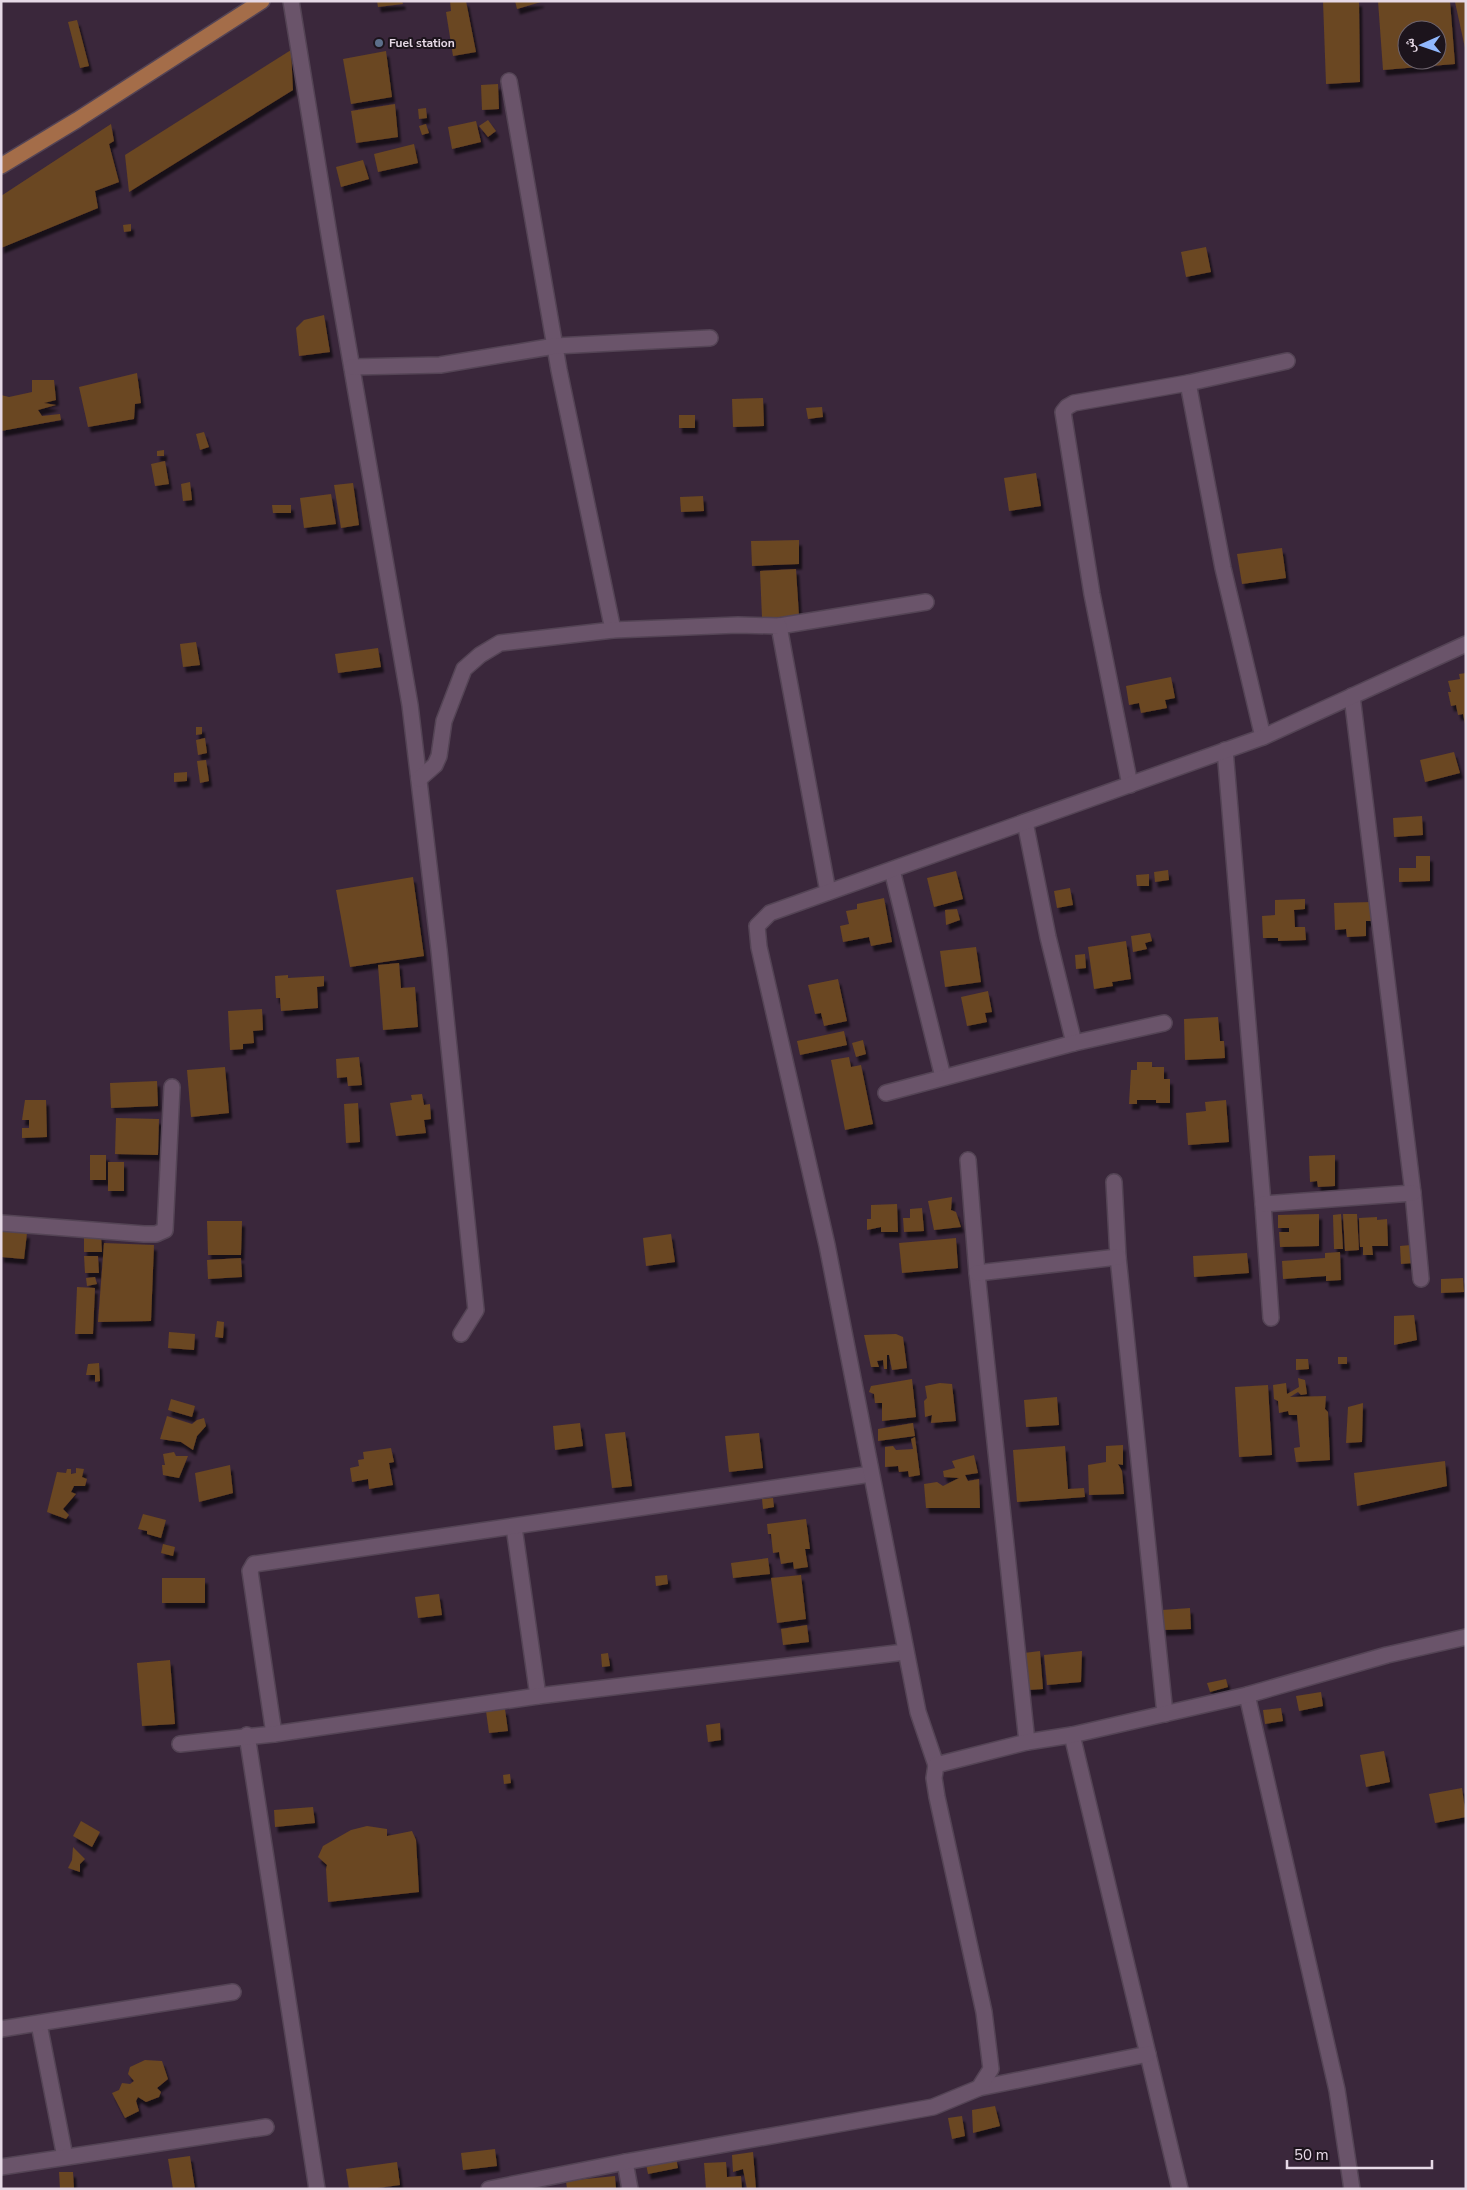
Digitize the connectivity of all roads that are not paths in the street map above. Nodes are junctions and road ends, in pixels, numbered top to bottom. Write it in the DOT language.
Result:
graph roads {
  1 [pos="262,1"];
  2 [pos="291,1"];
  3 [pos="509,81"];
  4 [pos="1,166"];
  5 [pos="710,338"];
  6 [pos="555,346"];
  7 [pos="1287,360"];
  8 [pos="352,367"];
  9 [pos="1188,383"];
  10 [pos="926,602"];
  11 [pos="779,626"];
  12 [pos="613,630"];
  13 [pos="1466,644"];
  14 [pos="1352,696"];
  15 [pos="1263,737"];
  16 [pos="1225,750"];
  17 [pos="419,779"];
  18 [pos="1130,784"];
  19 [pos="1024,822"];
  20 [pos="892,870"];
  21 [pos="828,892"];
  22 [pos="1164,1023"];
  23 [pos="1074,1044"];
  24 [pos="943,1077"];
  25 [pos="172,1087"];
  26 [pos="886,1093"];
  27 [pos="968,1160"];
  28 [pos="1114,1182"];
  29 [pos="1413,1193"];
  30 [pos="1263,1204"];
  31 [pos="1,1223"];
  32 [pos="1118,1257"];
  33 [pos="977,1273"];
  34 [pos="1421,1279"];
  35 [pos="1271,1318"];
  36 [pos="460,1334"];
  37 [pos="871,1474"];
  38 [pos="514,1526"];
  39 [pos="1466,1637"];
  40 [pos="905,1652"];
  41 [pos="1247,1695"];
  42 [pos="538,1696"];
  43 [pos="1165,1714"];
  44 [pos="274,1734"];
  45 [pos="247,1735"];
  46 [pos="1072,1735"];
  47 [pos="1027,1742"];
  48 [pos="180,1744"];
  49 [pos="936,1765"];
  50 [pos="233,1992"];
  51 [pos="39,2024"];
  52 [pos="1,2029"];
  53 [pos="1148,2054"];
  54 [pos="979,2088"];
  55 [pos="266,2127"];
  56 [pos="65,2157"];
  57 [pos="625,2162"];
  58 [pos="1,2167"];
  59 [pos="317,2189"];
  60 [pos="490,2189"];
  61 [pos="630,2189"];
  62 [pos="1180,2189"];
  63 [pos="1352,2189"];
  1 -- 4 [label="main road"];
  2 -- 8 [label="street"];
  3 -- 6 [label="street"];
  5 -- 6 [label="street"];
  6 -- 8 [label="street"];
  6 -- 12 [label="street"];
  7 -- 9 [label="street"];
  8 -- 17 [label="street"];
  9 -- 15 [label="street"];
  9 -- 18 [label="street"];
  10 -- 11 [label="street"];
  11 -- 12 [label="street"];
  11 -- 21 [label="street"];
  12 -- 17 [label="street"];
  13 -- 14 [label="street"];
  14 -- 15 [label="street"];
  14 -- 29 [label="street"];
  15 -- 16 [label="street"];
  16 -- 18 [label="street"];
  16 -- 30 [label="street"];
  17 -- 36 [label="street"];
  18 -- 19 [label="street"];
  19 -- 20 [label="street"];
  19 -- 23 [label="street"];
  20 -- 21 [label="street"];
  20 -- 24 [label="street"];
  21 -- 37 [label="street"];
  22 -- 23 [label="street"];
  23 -- 24 [label="street"];
  24 -- 26 [label="street"];
  25 -- 31 [label="street"];
  27 -- 33 [label="street"];
  28 -- 32 [label="street"];
  29 -- 30 [label="street"];
  29 -- 34 [label="street"];
  30 -- 35 [label="street"];
  32 -- 33 [label="street"];
  32 -- 43 [label="street"];
  33 -- 47 [label="street"];
  37 -- 38 [label="street"];
  37 -- 40 [label="street"];
  38 -- 42 [label="street"];
  38 -- 44 [label="street"];
  39 -- 41 [label="street"];
  40 -- 42 [label="street"];
  40 -- 49 [label="street"];
  41 -- 43 [label="street"];
  41 -- 63 [label="street"];
  42 -- 44 [label="street"];
  43 -- 46 [label="street"];
  44 -- 45 [label="street"];
  45 -- 48 [label="street"];
  45 -- 59 [label="street"];
  46 -- 47 [label="street"];
  46 -- 53 [label="street"];
  47 -- 49 [label="street"];
  49 -- 54 [label="street"];
  50 -- 51 [label="street"];
  51 -- 52 [label="street"];
  51 -- 56 [label="street"];
  53 -- 54 [label="street"];
  53 -- 62 [label="street"];
  54 -- 57 [label="street"];
  55 -- 56 [label="street"];
  56 -- 58 [label="street"];
  57 -- 60 [label="street"];
  57 -- 61 [label="street"];
}
